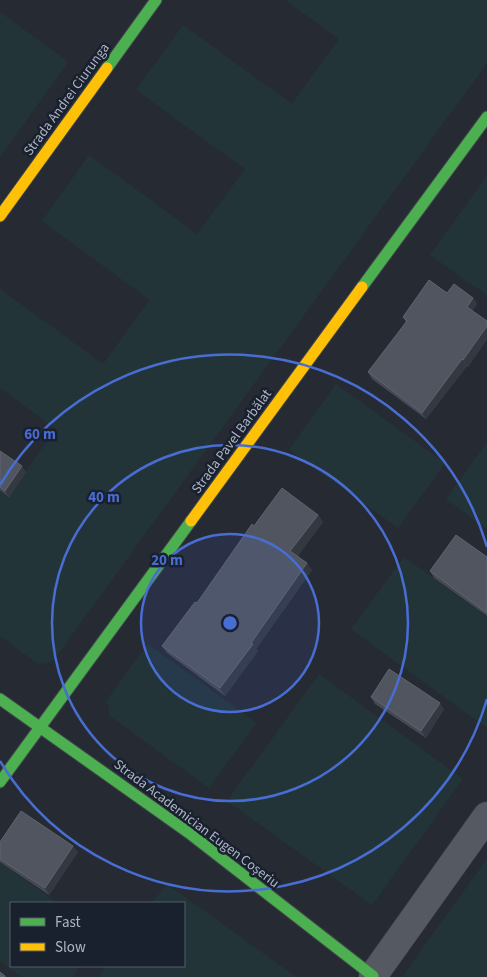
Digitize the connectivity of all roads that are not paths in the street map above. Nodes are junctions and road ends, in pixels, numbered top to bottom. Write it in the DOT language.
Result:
graph roads {
  1 [pos="156,0"];
  2 [pos="487,117"];
  3 [pos="0,216"];
  4 [pos="0,699"];
  5 [pos="40,727"];
  6 [pos="0,782"];
  7 [pos="487,816"];
  8 [pos="373,976"];
  1 -- 3 [label="street, Strada Andrei Ciurunga"];
  2 -- 5 [label="street, Strada Pavel Barbălat"];
  4 -- 5 [label="street, Strada Academician Eugen Coșeriu"];
  5 -- 6 [label="street, Strada Pavel Barbălat"];
  5 -- 8 [label="street, Strada Academician Eugen Coșeriu"];
  7 -- 8 [label="street"];
}
